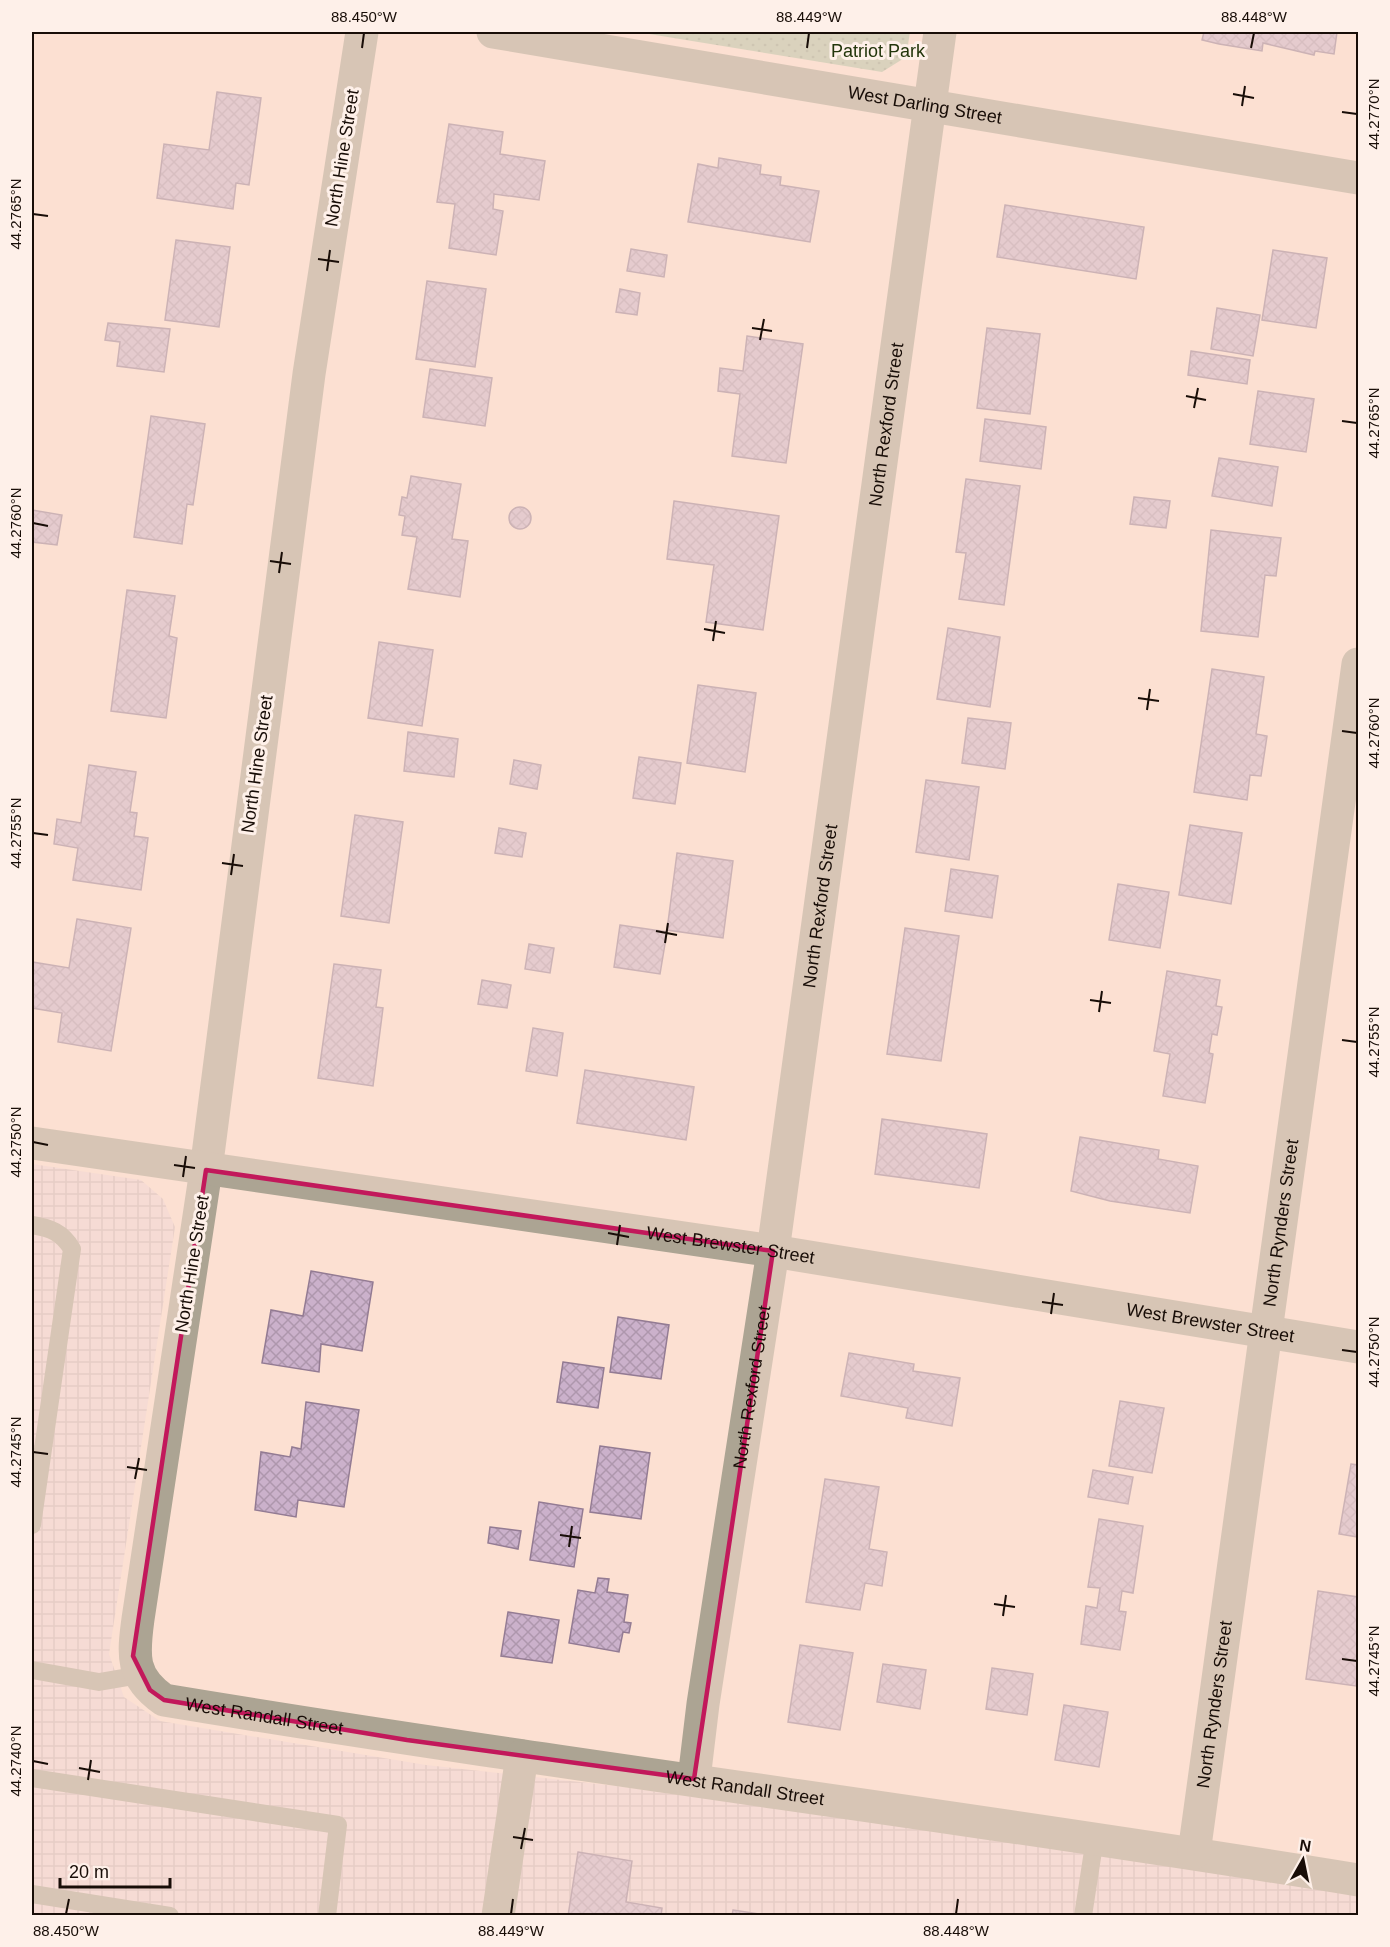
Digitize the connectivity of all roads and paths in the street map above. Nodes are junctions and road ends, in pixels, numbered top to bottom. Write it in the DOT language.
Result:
graph roads {
  1 [pos="362,32"];
  2 [pos="493,32"];
  3 [pos="940,32"];
  4 [pos="930,106"];
  5 [pos="1359,178"];
  6 [pos="1359,664"];
  7 [pos="32,1143"];
  8 [pos="206,1170"];
  9 [pos="32,1225"];
  10 [pos="773,1251"];
  11 [pos="1264,1333"];
  12 [pos="1359,1347"];
  13 [pos="32,1526"];
  14 [pos="32,1670"];
  15 [pos="140,1675"];
  16 [pos="522,1756"];
  17 [pos="32,1778"];
  18 [pos="694,1779"];
  19 [pos="1095,1838"];
  20 [pos="1194,1853"];
  21 [pos="1359,1880"];
  22 [pos="32,1894"];
  23 [pos="170,1916"];
  24 [pos="327,1916"];
  25 [pos="498,1916"];
  26 [pos="1083,1916"];
  1 -- 8 [label="street, North Hine Street"];
  2 -- 4 [label="street, West Darling Street"];
  3 -- 4 [label="street, North Rexford Street"];
  4 -- 5 [label="street, West Darling Street"];
  4 -- 10 [label="street, North Rexford Street"];
  6 -- 11 [label="street, North Rynders Street"];
  7 -- 8 [label="street, West Brewster Street"];
  8 -- 10 [label="street, West Brewster Street"];
  8 -- 15 [label="street, North Hine Street"];
  9 -- 13 [label="lane"];
  10 -- 11 [label="street, West Brewster Street"];
  10 -- 18 [label="street, North Rexford Street"];
  11 -- 12 [label="street, West Brewster Street"];
  11 -- 20 [label="street, North Rynders Street"];
  14 -- 15 [label="lane"];
  15 -- 16 [label="street, West Randall Street"];
  16 -- 18 [label="street, West Randall Street"];
  16 -- 25 [label="street"];
  17 -- 24 [label="lane"];
  18 -- 19 [label="street, West Randall Street"];
  19 -- 20 [label="street, West Randall Street"];
  19 -- 26 [label="lane"];
  20 -- 21 [label="street, West Randall Street"];
  22 -- 23 [label="lane"];
}
